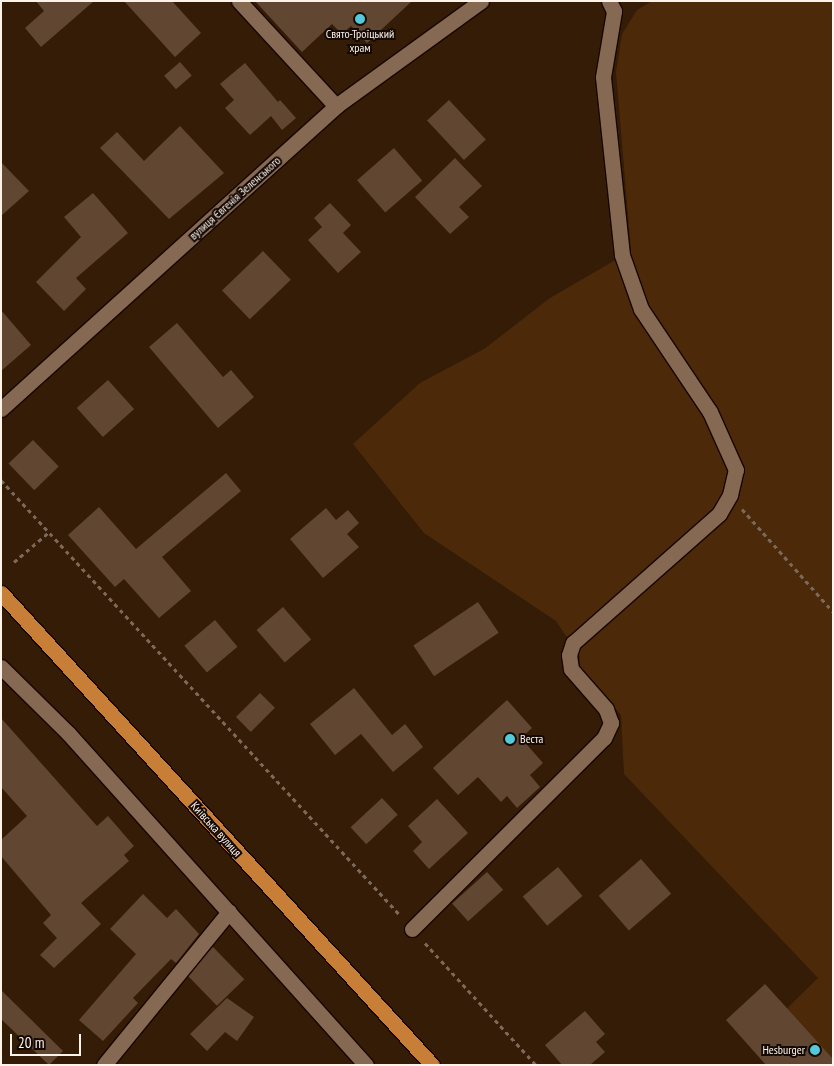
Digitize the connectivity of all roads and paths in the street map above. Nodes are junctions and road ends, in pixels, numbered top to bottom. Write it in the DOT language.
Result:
graph roads {
  1 [pos="239,1"];
  2 [pos="481,1"];
  3 [pos="609,1"];
  4 [pos="336,106"];
  5 [pos="1,409"];
  6 [pos="1,480"];
  7 [pos="730,495"];
  8 [pos="49,532"];
  9 [pos="14,562"];
  10 [pos="1,593"];
  11 [pos="833,612"];
  12 [pos="1,667"];
  13 [pos="229,912"];
  14 [pos="412,929"];
  15 [pos="104,1065"];
  16 [pos="366,1065"];
  17 [pos="432,1065"];
  18 [pos="536,1065"];
  1 -- 4 [label="street"];
  2 -- 4 [label="street, вулиця Євгенія Зеленського"];
  3 -- 7 [label="street"];
  4 -- 5 [label="street, вулиця Євгенія Зеленського"];
  6 -- 8 [label="path"];
  7 -- 11 [label="path"];
  7 -- 14 [label="street"];
  8 -- 9 [label="path"];
  8 -- 14 [label="path"];
  10 -- 17 [label="main road, Київська вулиця"];
  12 -- 13 [label="street"];
  13 -- 15 [label="street"];
  13 -- 16 [label="street"];
  14 -- 18 [label="path"];
}
